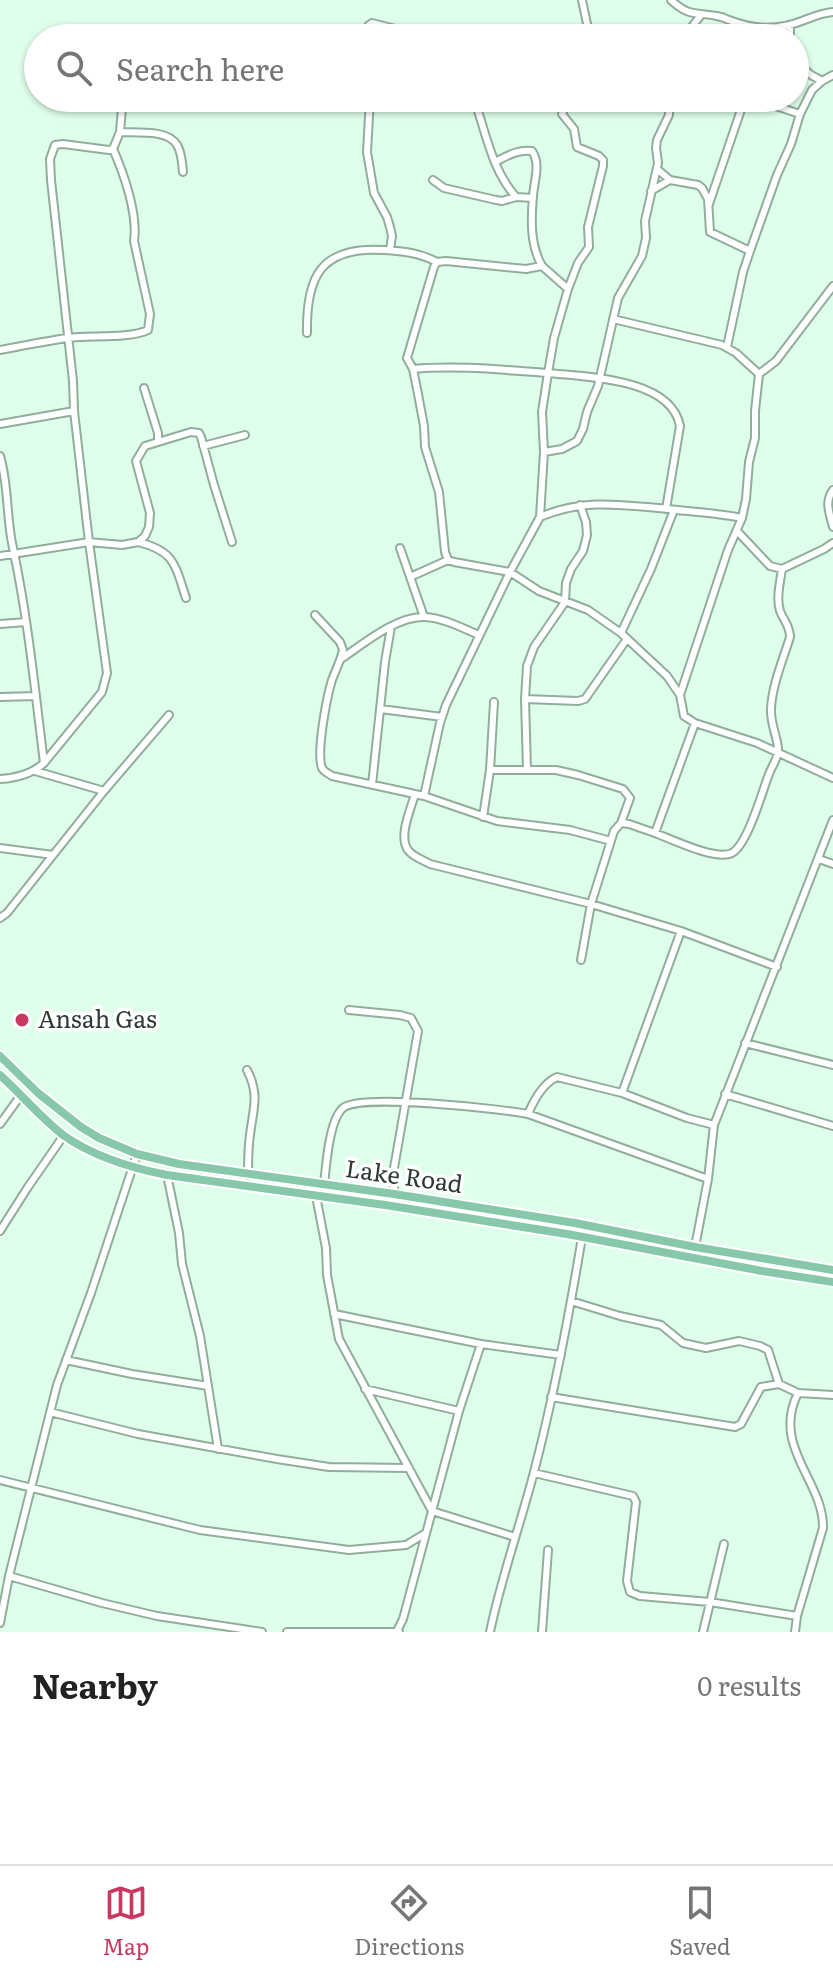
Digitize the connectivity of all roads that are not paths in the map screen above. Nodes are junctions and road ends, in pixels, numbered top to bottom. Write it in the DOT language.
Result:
graph roads {
  1 [pos="582,0"];
  2 [pos="671,0"];
  3 [pos="833,12"];
  4 [pos="701,15"];
  5 [pos="588,24"];
  6 [pos="694,24"];
  7 [pos="743,24"];
  8 [pos="795,24"];
  9 [pos="809,73"];
  10 [pos="833,75"];
  11 [pos="822,81"];
  12 [pos="809,96"];
  13 [pos="122,112"];
  14 [pos="369,112"];
  15 [pos="478,112"];
  16 [pos="563,112"];
  17 [pos="669,112"];
  18 [pos="743,112"];
  19 [pos="794,112"];
  20 [pos="800,114"];
  21 [pos="120,132"];
  22 [pos="113,149"];
  23 [pos="495,162"];
  24 [pos="657,169"];
  25 [pos="183,172"];
  26 [pos="433,180"];
  27 [pos="670,180"];
  28 [pos="651,191"];
  29 [pos="516,197"];
  30 [pos="533,198"];
  31 [pos="708,207"];
  32 [pos="390,250"];
  33 [pos="750,251"];
  34 [pos="437,262"];
  35 [pos="542,266"];
  36 [pos="833,286"];
  37 [pos="568,289"];
  38 [pos="613,319"];
  39 [pos="307,333"];
  40 [pos="68,338"];
  41 [pos="727,347"];
  42 [pos="0,350"];
  43 [pos="413,369"];
  44 [pos="548,373"];
  45 [pos="759,374"];
  46 [pos="599,378"];
  47 [pos="144,388"];
  48 [pos="74,411"];
  49 [pos="0,424"];
  50 [pos="245,435"];
  51 [pos="158,442"];
  52 [pos="203,446"];
  53 [pos="544,452"];
  54 [pos="0,456"];
  55 [pos="833,490"];
  56 [pos="580,505"];
  57 [pos="670,510"];
  58 [pos="540,517"];
  59 [pos="742,518"];
  60 [pos="833,527"];
  61 [pos="737,531"];
  62 [pos="89,542"];
  63 [pos="138,542"];
  64 [pos="232,542"];
  65 [pos="833,543"];
  66 [pos="400,548"];
  67 [pos="15,554"];
  68 [pos="0,556"];
  69 [pos="448,560"];
  70 [pos="782,569"];
  71 [pos="510,572"];
  72 [pos="410,577"];
  73 [pos="186,598"];
  74 [pos="565,602"];
  75 [pos="315,615"];
  76 [pos="424,617"];
  77 [pos="26,622"];
  78 [pos="0,624"];
  79 [pos="391,627"];
  80 [pos="479,635"];
  81 [pos="624,636"];
  82 [pos="341,659"];
  83 [pos="680,695"];
  84 [pos="36,696"];
  85 [pos="0,697"];
  86 [pos="525,699"];
  87 [pos="494,702"];
  88 [pos="381,709"];
  89 [pos="169,715"];
  90 [pos="442,717"];
  91 [pos="695,723"];
  92 [pos="778,752"];
  93 [pos="44,763"];
  94 [pos="490,770"];
  95 [pos="527,770"];
  96 [pos="35,771"];
  97 [pos="833,778"];
  98 [pos="0,779"];
  99 [pos="372,785"];
  100 [pos="104,791"];
  101 [pos="415,794"];
  102 [pos="424,796"];
  103 [pos="483,817"];
  104 [pos="833,820"];
  105 [pos="621,823"];
  106 [pos="655,833"];
  107 [pos="611,841"];
  108 [pos="0,848"];
  109 [pos="53,855"];
  110 [pos="819,859"];
  111 [pos="833,864"];
  112 [pos="591,904"];
  113 [pos="0,918"];
  114 [pos="681,931"];
  115 [pos="581,960"];
  116 [pos="777,967"];
  117 [pos="349,1010"];
  118 [pos="745,1043"];
  119 [pos="0,1056"];
  120 [pos="833,1065"];
  121 [pos="247,1070"];
  122 [pos="0,1075"];
  123 [pos="622,1093"];
  124 [pos="725,1094"];
  125 [pos="21,1095"];
  126 [pos="405,1103"];
  127 [pos="528,1114"];
  128 [pos="0,1124"];
  129 [pos="714,1125"];
  130 [pos="833,1126"];
  131 [pos="64,1135"];
  132 [pos="137,1154"];
  133 [pos="132,1167"];
  134 [pos="167,1175"];
  135 [pos="248,1175"];
  136 [pos="708,1179"];
  137 [pos="324,1185"];
  138 [pos="394,1194"];
  139 [pos="316,1196"];
  140 [pos="0,1231"];
  141 [pos="582,1237"];
  142 [pos="695,1247"];
  143 [pos="833,1270"];
  144 [pos="833,1282"];
  145 [pos="571,1301"];
  146 [pos="334,1314"];
  147 [pos="481,1344"];
  148 [pos="561,1355"];
  149 [pos="66,1360"];
  150 [pos="779,1384"];
  151 [pos="208,1386"];
  152 [pos="365,1389"];
  153 [pos="798,1393"];
  154 [pos="833,1395"];
  155 [pos="551,1397"];
  156 [pos="459,1411"];
  157 [pos="50,1412"];
  158 [pos="218,1449"];
  159 [pos="409,1468"];
  160 [pos="534,1473"];
  161 [pos="0,1480"];
  162 [pos="31,1488"];
  163 [pos="432,1511"];
  164 [pos="426,1533"];
  165 [pos="515,1537"];
  166 [pos="724,1544"];
  167 [pos="548,1550"];
  168 [pos="9,1576"];
  169 [pos="710,1602"];
  170 [pos="797,1616"];
  171 [pos="0,1623"];
  172 [pos="262,1632"];
  173 [pos="287,1632"];
  174 [pos="353,1632"];
  175 [pos="398,1632"];
  176 [pos="490,1632"];
  177 [pos="542,1632"];
  178 [pos="703,1632"];
  179 [pos="795,1632"];
  1 -- 5 [label="street"];
  2 -- 4 [label="street"];
  3 -- 8 [label="street"];
  4 -- 6 [label="street"];
  4 -- 7 [label="street"];
  9 -- 11 [label="street"];
  10 -- 11 [label="street"];
  11 -- 12 [label="street"];
  13 -- 21 [label="street"];
  14 -- 32 [label="street"];
  15 -- 23 [label="street"];
  16 -- 37 [label="street"];
  17 -- 24 [label="street"];
  18 -- 31 [label="street"];
  19 -- 20 [label="street"];
  20 -- 33 [label="street"];
  21 -- 22 [label="street"];
  21 -- 25 [label="street"];
  22 -- 40 [label="street"];
  22 -- 40 [label="street"];
  23 -- 29 [label="street"];
  23 -- 30 [label="street"];
  24 -- 27 [label="street"];
  24 -- 28 [label="street"];
  26 -- 29 [label="street"];
  27 -- 28 [label="street"];
  27 -- 31 [label="street"];
  28 -- 38 [label="street"];
  29 -- 30 [label="street"];
  30 -- 35 [label="street"];
  31 -- 33 [label="street"];
  32 -- 34 [label="street"];
  32 -- 39 [label="street"];
  33 -- 41 [label="street"];
  34 -- 35 [label="street"];
  34 -- 43 [label="street"];
  35 -- 37 [label="street"];
  36 -- 45 [label="street"];
  37 -- 44 [label="street"];
  38 -- 41 [label="street"];
  38 -- 46 [label="street"];
  40 -- 42 [label="street"];
  40 -- 48 [label="street"];
  41 -- 45 [label="street"];
  43 -- 44 [label="street"];
  43 -- 69 [label="street"];
  44 -- 46 [label="street"];
  44 -- 53 [label="street"];
  45 -- 59 [label="street"];
  46 -- 53 [label="street"];
  46 -- 57 [label="street"];
  47 -- 51 [label="street"];
  48 -- 49 [label="street"];
  48 -- 62 [label="street"];
  50 -- 52 [label="street"];
  51 -- 52 [label="street"];
  51 -- 63 [label="street"];
  52 -- 64 [label="street"];
  53 -- 58 [label="street"];
  54 -- 67 [label="street"];
  55 -- 60 [label="street"];
  56 -- 57 [label="street"];
  56 -- 58 [label="street"];
  56 -- 74 [label="street"];
  57 -- 59 [label="street"];
  57 -- 81 [label="street"];
  58 -- 71 [label="street"];
  59 -- 61 [label="street"];
  61 -- 70 [label="street"];
  61 -- 83 [label="street"];
  62 -- 63 [label="street"];
  62 -- 67 [label="street"];
  62 -- 93 [label="street"];
  63 -- 73 [label="street"];
  65 -- 70 [label="street"];
  66 -- 72 [label="street"];
  67 -- 68 [label="street"];
  67 -- 77 [label="street"];
  69 -- 71 [label="street"];
  69 -- 72 [label="street"];
  70 -- 92 [label="street"];
  71 -- 74 [label="street"];
  71 -- 80 [label="street"];
  72 -- 76 [label="street"];
  74 -- 81 [label="street"];
  74 -- 86 [label="street"];
  75 -- 82 [label="street"];
  76 -- 79 [label="street"];
  76 -- 80 [label="street"];
  77 -- 78 [label="street"];
  77 -- 84 [label="street"];
  79 -- 82 [label="street"];
  79 -- 88 [label="street"];
  80 -- 90 [label="street"];
  81 -- 83 [label="street"];
  81 -- 86 [label="street"];
  82 -- 99 [label="street"];
  83 -- 91 [label="street"];
  84 -- 85 [label="street"];
  84 -- 93 [label="street"];
  86 -- 95 [label="street"];
  87 -- 94 [label="street"];
  88 -- 90 [label="street"];
  88 -- 99 [label="street"];
  89 -- 100 [label="street"];
  90 -- 102 [label="street"];
  91 -- 92 [label="street"];
  91 -- 106 [label="street"];
  92 -- 97 [label="street"];
  92 -- 106 [label="street"];
  93 -- 96 [label="street"];
  94 -- 95 [label="street"];
  94 -- 103 [label="street"];
  95 -- 105 [label="street"];
  96 -- 98 [label="street"];
  96 -- 100 [label="street"];
  99 -- 101 [label="street"];
  100 -- 109 [label="street"];
  101 -- 102 [label="street"];
  101 -- 112 [label="street"];
  102 -- 103 [label="street"];
  103 -- 107 [label="street"];
  104 -- 110 [label="street"];
  105 -- 106 [label="street"];
  105 -- 107 [label="street"];
  107 -- 112 [label="street"];
  108 -- 109 [label="street"];
  109 -- 113 [label="street"];
  110 -- 111 [label="street"];
  110 -- 116 [label="street"];
  112 -- 114 [label="street"];
  112 -- 115 [label="street"];
  114 -- 116 [label="street"];
  114 -- 123 [label="street"];
  116 -- 118 [label="street"];
  117 -- 126 [label="street"];
  118 -- 120 [label="street"];
  118 -- 124 [label="street"];
  119 -- 132 [label="main road, Lake Road"];
  121 -- 135 [label="street"];
  122 -- 125 [label="main road, Lake Road"];
  123 -- 127 [label="street"];
  123 -- 129 [label="street"];
  124 -- 129 [label="street"];
  124 -- 130 [label="street"];
  125 -- 128 [label="street"];
  125 -- 131 [label="main road, Lake Road"];
  126 -- 127 [label="street"];
  126 -- 137 [label="street"];
  126 -- 138 [label="street"];
  127 -- 136 [label="street"];
  129 -- 136 [label="street"];
  131 -- 133 [label="main road, Lake Road"];
  131 -- 140 [label="street"];
  132 -- 133 [label="street"];
  132 -- 135 [label="main road, Lake Road"];
  133 -- 134 [label="main road, Lake Road"];
  133 -- 149 [label="street"];
  134 -- 139 [label="main road, Lake Road"];
  134 -- 151 [label="street"];
  135 -- 137 [label="main road, Lake Road"];
  136 -- 142 [label="street"];
  137 -- 138 [label="main road, Lake Road"];
  138 -- 142 [label="main road, Lake Road"];
  139 -- 141 [label="main road, Lake Road"];
  139 -- 146 [label="street"];
  141 -- 144 [label="main road, Lake Road"];
  141 -- 145 [label="street"];
  142 -- 143 [label="main road, Lake Road"];
  145 -- 148 [label="street"];
  145 -- 150 [label="street"];
  146 -- 147 [label="street"];
  146 -- 152 [label="street"];
  147 -- 148 [label="street"];
  147 -- 156 [label="street"];
  148 -- 155 [label="street"];
  149 -- 151 [label="street"];
  149 -- 157 [label="street"];
  150 -- 153 [label="street"];
  150 -- 155 [label="street"];
  151 -- 158 [label="street"];
  152 -- 156 [label="street"];
  152 -- 159 [label="street"];
  153 -- 154 [label="street"];
  153 -- 170 [label="street"];
  155 -- 160 [label="street"];
  156 -- 163 [label="street"];
  157 -- 158 [label="street"];
  157 -- 162 [label="street"];
  158 -- 159 [label="street"];
  159 -- 163 [label="street"];
  160 -- 165 [label="street"];
  160 -- 169 [label="street"];
  161 -- 162 [label="street"];
  162 -- 164 [label="street"];
  162 -- 168 [label="street"];
  163 -- 164 [label="street"];
  163 -- 165 [label="street"];
  164 -- 175 [label="street"];
  165 -- 176 [label="street"];
  166 -- 169 [label="street"];
  167 -- 177 [label="street"];
  168 -- 171 [label="street"];
  168 -- 172 [label="street"];
  169 -- 170 [label="street"];
  169 -- 178 [label="street"];
  170 -- 179 [label="street"];
  173 -- 174 [label="street"];
  174 -- 175 [label="street"];
}
